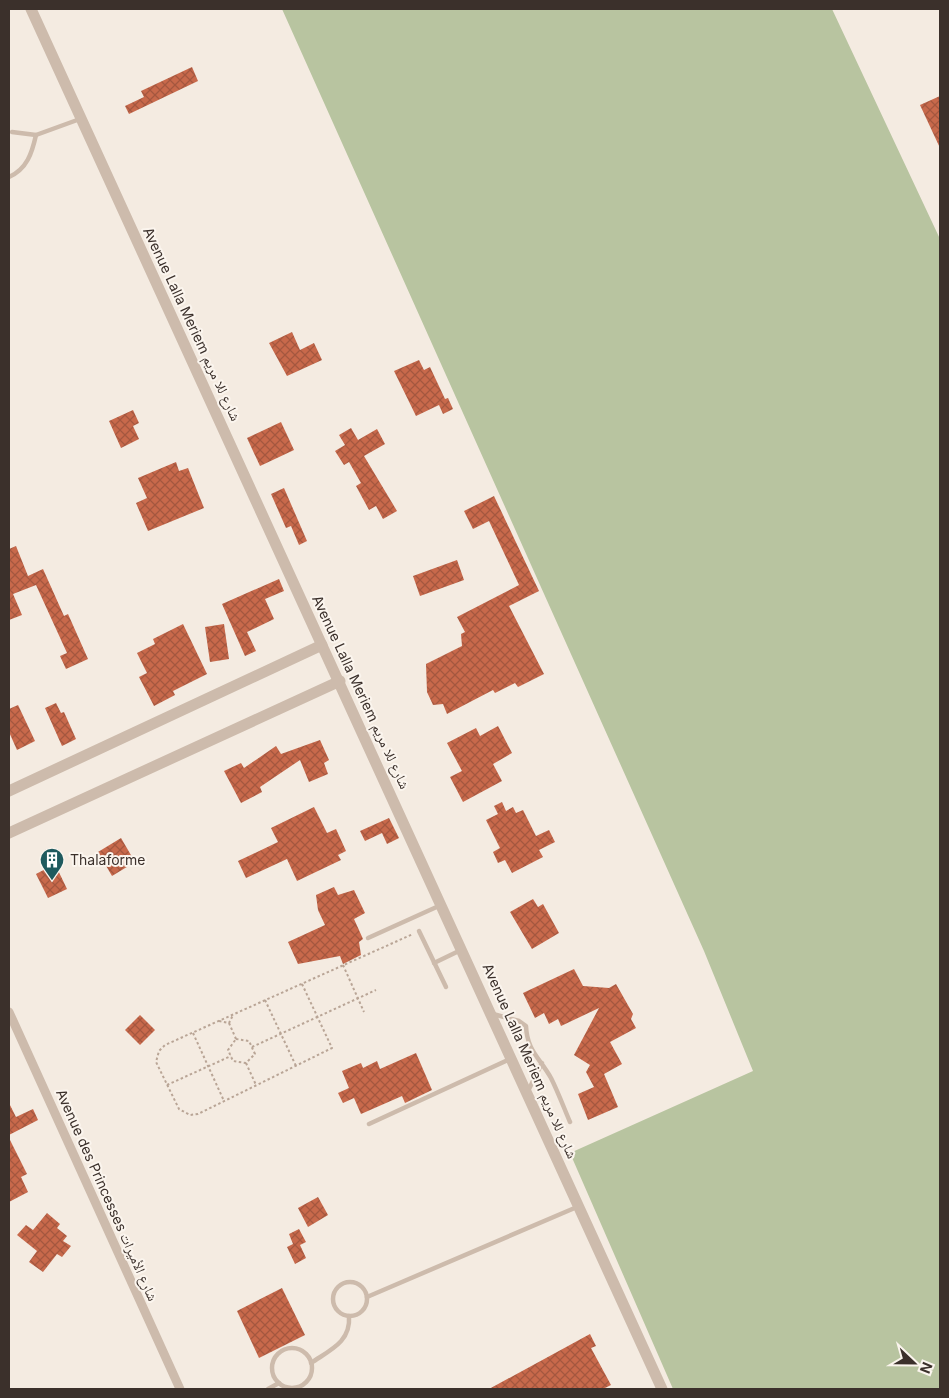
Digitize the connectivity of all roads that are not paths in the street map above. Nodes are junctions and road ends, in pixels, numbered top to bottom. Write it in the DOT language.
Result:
graph roads {
  1 [pos="31,9"];
  2 [pos="82,118"];
  3 [pos="12,132"];
  4 [pos="36,135"];
  5 [pos="9,177"];
  6 [pos="322,644"];
  7 [pos="340,681"];
  8 [pos="9,791"];
  9 [pos="9,833"];
  10 [pos="442,904"];
  11 [pos="419,931"];
  12 [pos="368,938"];
  13 [pos="462,950"];
  14 [pos="434,963"];
  15 [pos="446,987"];
  16 [pos="9,1012"];
  17 [pos="492,1014"];
  18 [pos="512,1059"];
  19 [pos="542,1063"];
  20 [pos="527,1092"];
  21 [pos="570,1122"];
  22 [pos="369,1124"];
  23 [pos="579,1206"];
  24 [pos="367,1297"];
  25 [pos="349,1316"];
  26 [pos="311,1363"];
  27 [pos="279,1383"];
  28 [pos="180,1389"];
  29 [pos="268,1389"];
  30 [pos="662,1389"];
  1 -- 2 [label="street, Avenue Lalla Meriem شارع للا مريم"];
  2 -- 4 [label="lane"];
  2 -- 6 [label="street, Avenue Lalla Meriem شارع للا مريم"];
  3 -- 4 [label="lane"];
  4 -- 5 [label="lane"];
  6 -- 7 [label="street, Avenue Lalla Meriem شارع للا مريم"];
  6 -- 8 [label="street"];
  7 -- 9 [label="street"];
  7 -- 10 [label="street, Avenue Lalla Meriem شارع للا مريم"];
  10 -- 12 [label="lane"];
  10 -- 13 [label="street, Avenue Lalla Meriem شارع للا مريم"];
  11 -- 14 [label="lane"];
  13 -- 14 [label="lane"];
  13 -- 17 [label="street, Avenue Lalla Meriem شارع للا مريم"];
  14 -- 15 [label="lane"];
  16 -- 28 [label="street, Avenue des Princesses شارع الأميرات"];
  17 -- 18 [label="street, Avenue Lalla Meriem شارع للا مريم"];
  17 -- 19 [label="lane"];
  18 -- 20 [label="street, Avenue Lalla Meriem شارع للا مريم"];
  18 -- 22 [label="lane"];
  19 -- 20 [label="lane"];
  19 -- 21 [label="lane"];
  20 -- 23 [label="street, Avenue Lalla Meriem شارع للا مريم"];
  23 -- 24 [label="lane"];
  23 -- 30 [label="street, Avenue Lalla Meriem شارع للا مريم"];
  24 -- 25 [label="lane"];
  24 -- 25 [label="lane"];
  25 -- 26 [label="lane"];
  26 -- 27 [label="lane"];
  26 -- 27 [label="lane"];
  27 -- 29 [label="lane"];
}
